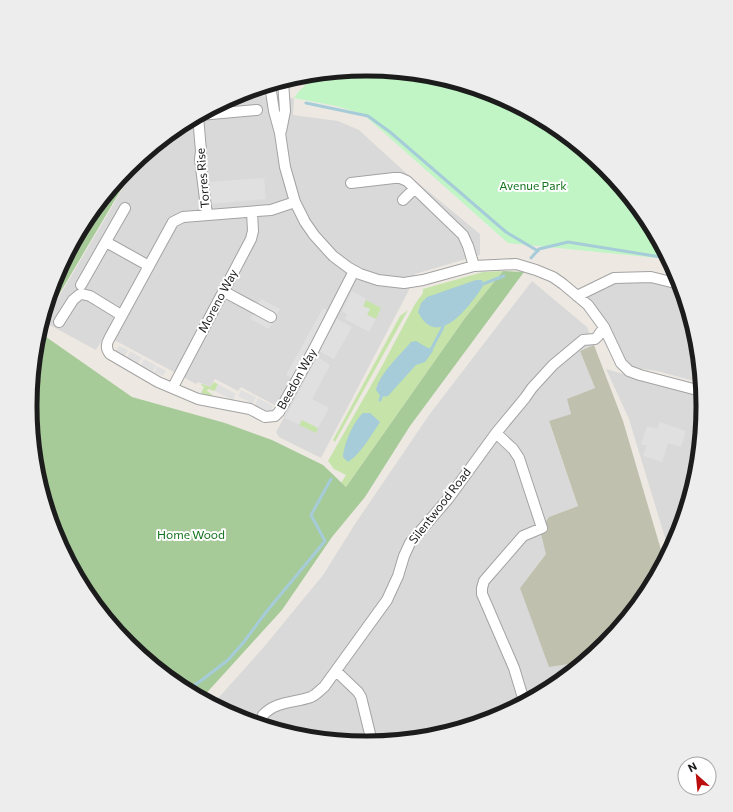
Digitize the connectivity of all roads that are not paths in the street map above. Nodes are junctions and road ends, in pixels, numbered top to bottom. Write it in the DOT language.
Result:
graph roads {
  1 [pos="283,87"];
  2 [pos="271,91"];
  3 [pos="257,110"];
  4 [pos="213,115"];
  5 [pos="199,123"];
  6 [pos="280,133"];
  7 [pos="351,183"];
  8 [pos="414,189"];
  9 [pos="403,200"];
  10 [pos="295,202"];
  11 [pos="125,208"];
  12 [pos="252,212"];
  13 [pos="207,215"];
  14 [pos="106,242"];
  15 [pos="149,266"];
  16 [pos="474,266"];
  17 [pos="354,271"];
  18 [pos="672,282"];
  19 [pos="81,285"];
  20 [pos="223,291"];
  21 [pos="577,296"];
  22 [pos="121,315"];
  23 [pos="271,317"];
  24 [pos="59,322"];
  25 [pos="604,327"];
  26 [pos="173,387"];
  27 [pos="695,388"];
  28 [pos="496,433"];
  29 [pos="336,671"];
  30 [pos="522,696"];
  31 [pos="263,718"];
  32 [pos="370,736"];
  1 -- 6 [label="street"];
  2 -- 6 [label="street"];
  3 -- 4 [label="street, Torres Rise"];
  5 -- 13 [label="street, Torres Rise"];
  6 -- 10 [label="street"];
  7 -- 8 [label="street"];
  8 -- 9 [label="street"];
  8 -- 16 [label="street"];
  10 -- 12 [label="street, Beedon Way"];
  10 -- 17 [label="street"];
  11 -- 14 [label="street"];
  12 -- 13 [label="street, Beedon Way"];
  12 -- 20 [label="street, Moreno Way"];
  13 -- 15 [label="street, Beedon Way"];
  14 -- 15 [label="street"];
  14 -- 19 [label="street"];
  15 -- 22 [label="street, Beedon Way"];
  16 -- 17 [label="street"];
  16 -- 21 [label="street"];
  17 -- 26 [label="street, Beedon Way"];
  18 -- 21 [label="street"];
  20 -- 23 [label="street"];
  20 -- 26 [label="street, Moreno Way"];
  21 -- 25 [label="street"];
  22 -- 24 [label="street"];
  22 -- 26 [label="street, Beedon Way"];
  25 -- 27 [label="street"];
  25 -- 28 [label="street, Silentwood Road"];
  28 -- 29 [label="street, Silentwood Road"];
  28 -- 30 [label="street"];
  29 -- 31 [label="street, Silentwood Road"];
  29 -- 32 [label="street"];
}
